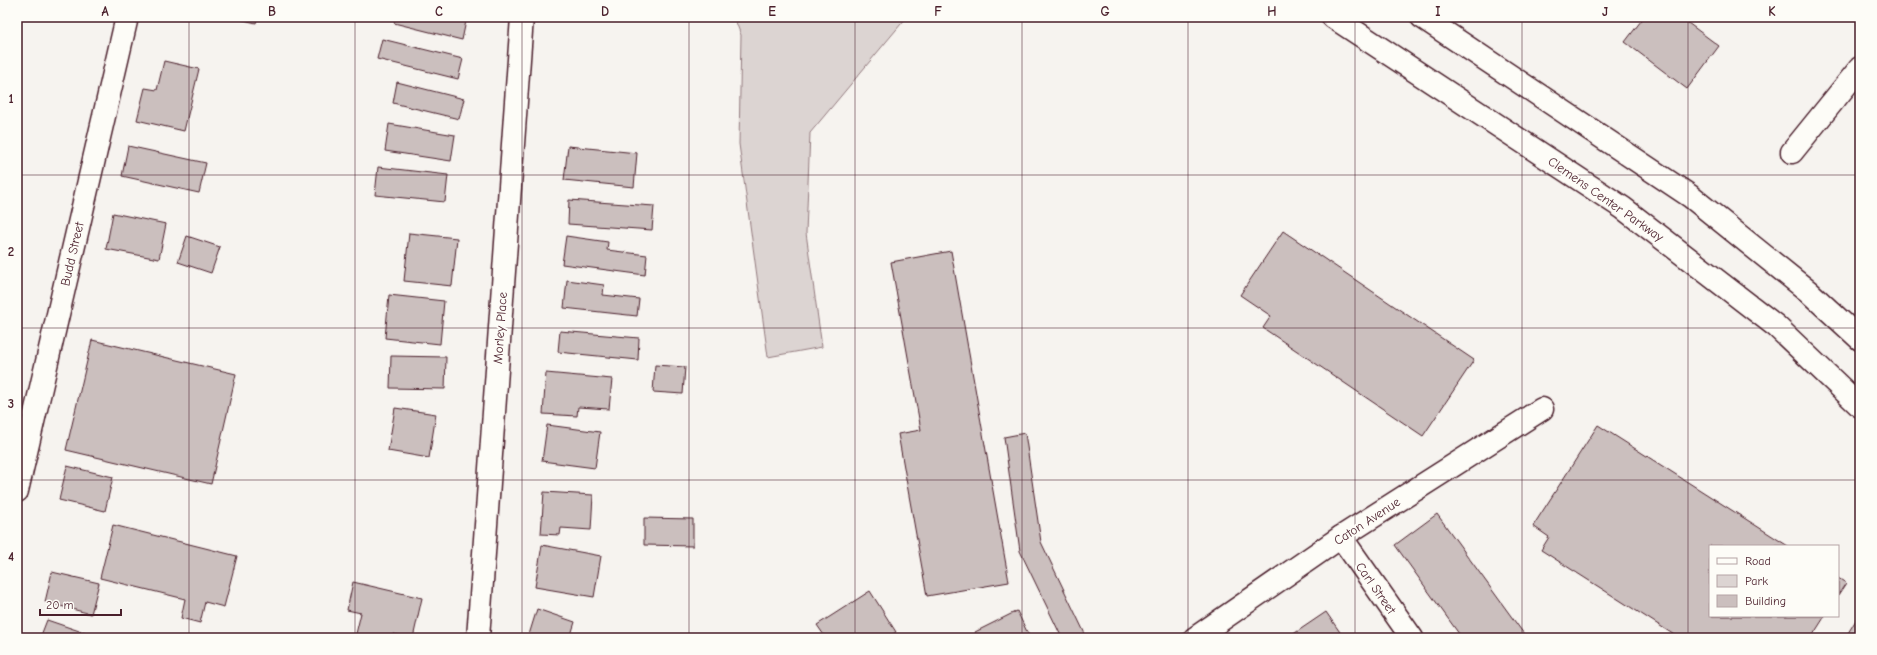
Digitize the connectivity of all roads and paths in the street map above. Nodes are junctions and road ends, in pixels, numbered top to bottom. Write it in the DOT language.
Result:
graph roads {
  1 [pos="126,17"];
  2 [pos="522,17"];
  3 [pos="1333,17"];
  4 [pos="1422,17"];
  5 [pos="1860,68"];
  6 [pos="1792,152"];
  7 [pos="1860,339"];
  8 [pos="1860,406"];
  9 [pos="1542,409"];
  10 [pos="17,491"];
  11 [pos="1341,537"];
  12 [pos="478,638"];
  13 [pos="1195,638"];
  14 [pos="1412,638"];
  1 -- 10 [label="street, Budd Street"];
  2 -- 12 [label="street, Morley Place"];
  3 -- 8 [label="street, Clemens Center Parkway"];
  4 -- 7 [label="street"];
  5 -- 6 [label="street"];
  9 -- 11 [label="street, Caton Avenue"];
  11 -- 13 [label="street, Caton Avenue"];
  11 -- 14 [label="street, Carl Street"];
}
